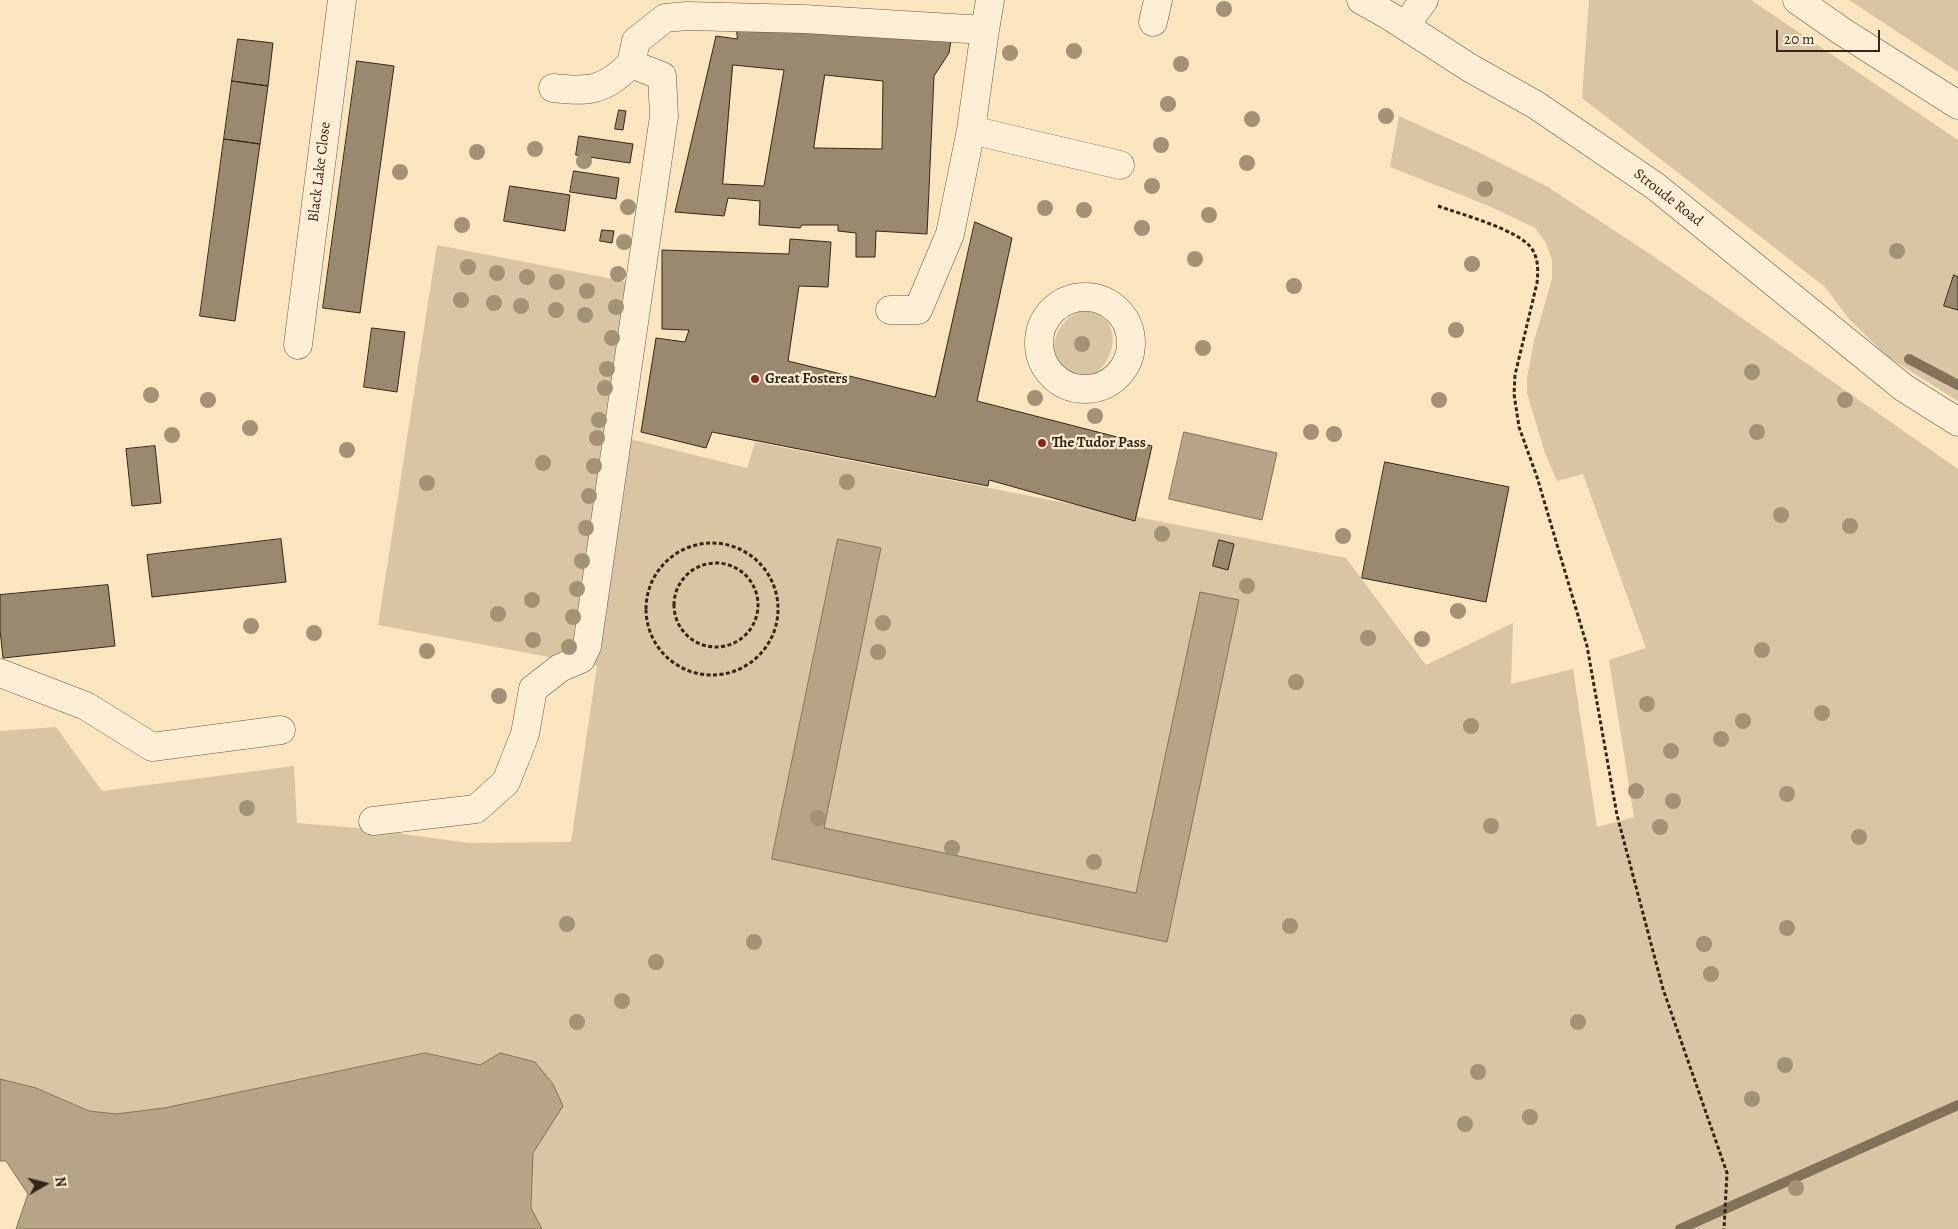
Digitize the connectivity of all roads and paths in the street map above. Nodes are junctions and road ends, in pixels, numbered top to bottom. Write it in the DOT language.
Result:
graph roads {
  1 [pos="342,0"];
  2 [pos="990,0"];
  3 [pos="1361,0"];
  4 [pos="1424,0"];
  5 [pos="1797,0"];
  6 [pos="1405,26"];
  7 [pos="985,30"];
  8 [pos="631,64"];
  9 [pos="553,88"];
  10 [pos="1958,105"];
  11 [pos="971,130"];
  12 [pos="1120,165"];
  13 [pos="1438,206"];
  14 [pos="890,310"];
  15 [pos="298,345"];
  16 [pos="1958,422"];
  17 [pos="647,594"];
  18 [pos="675,597"];
  19 [pos="0,673"];
  20 [pos="281,730"];
  21 [pos="373,821"];
  22 [pos="1724,1229"];
  1 -- 15 [label="street, Black Lake Close"];
  2 -- 7 [label="street"];
  3 -- 6 [label="street, Stroude Road"];
  4 -- 6 [label="street"];
  5 -- 10 [label="street"];
  6 -- 16 [label="street, Stroude Road"];
  7 -- 8 [label="street"];
  7 -- 11 [label="street"];
  8 -- 9 [label="street"];
  8 -- 21 [label="street"];
  11 -- 12 [label="street"];
  11 -- 14 [label="street"];
  13 -- 22 [label="path"];
  17 -- 17 [label="path"];
  18 -- 18 [label="path"];
  19 -- 20 [label="street"];
}
